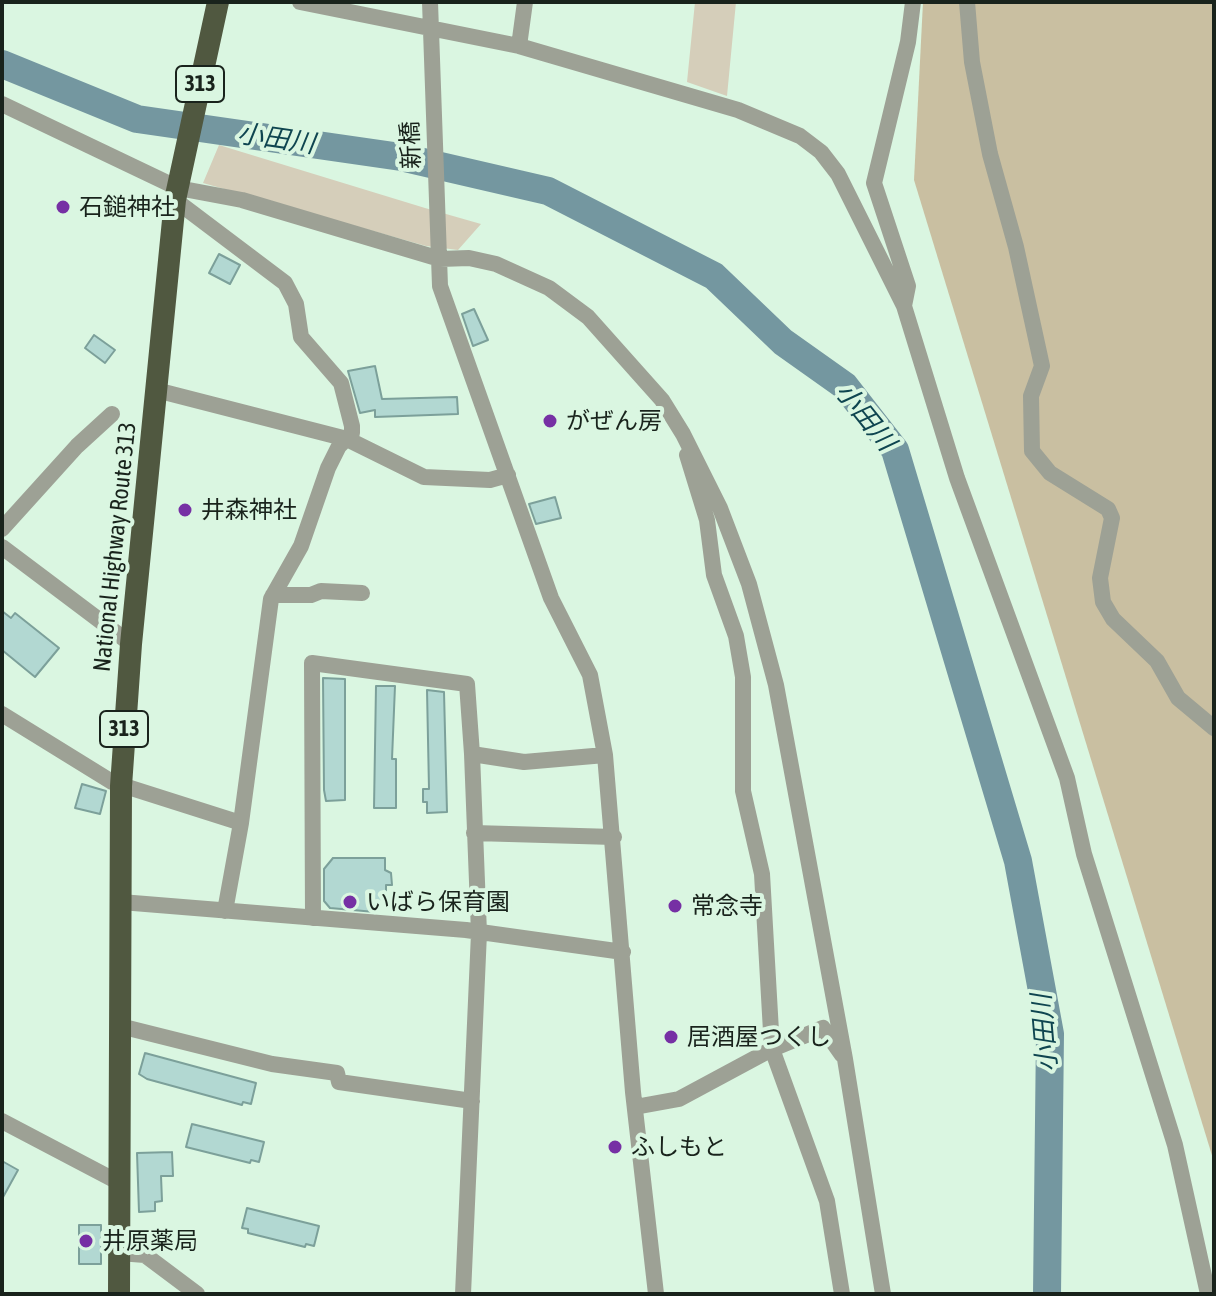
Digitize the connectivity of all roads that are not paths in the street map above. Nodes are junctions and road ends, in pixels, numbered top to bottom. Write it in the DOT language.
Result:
graph roads {
  1 [pos="218,2"];
  2 [pos="430,2"];
  3 [pos="525,2"];
  4 [pos="913,2"];
  5 [pos="967,2"];
  6 [pos="308,3"];
  7 [pos="431,33"];
  8 [pos="519,46"];
  9 [pos="2,104"];
  10 [pos="178,185"];
  11 [pos="439,254"];
  12 [pos="904,306"];
  13 [pos="156,390"];
  14 [pos="112,414"];
  15 [pos="683,434"];
  16 [pos="347,439"];
  17 [pos="508,475"];
  18 [pos="2,529"];
  19 [pos="2,547"];
  20 [pos="362,593"];
  21 [pos="273,595"];
  22 [pos="131,644"];
  23 [pos="2,714"];
  24 [pos="1214,728"];
  25 [pos="472,754"];
  26 [pos="605,755"];
  27 [pos="121,786"];
  28 [pos="241,823"];
  29 [pos="474,833"];
  30 [pos="614,837"];
  31 [pos="121,902"];
  32 [pos="225,911"];
  33 [pos="313,918"];
  34 [pos="479,933"];
  35 [pos="623,952"];
  36 [pos="120,1026"];
  37 [pos="772,1049"];
  38 [pos="845,1059"];
  39 [pos="472,1101"];
  40 [pos="635,1107"];
  41 [pos="2,1121"];
  42 [pos="118,1182"];
  43 [pos="873,1234"];
  44 [pos="119,1253"];
  45 [pos="119,1294"];
  46 [pos="197,1294"];
  47 [pos="463,1294"];
  48 [pos="656,1294"];
  49 [pos="842,1294"];
  50 [pos="872,1294"];
  51 [pos="883,1294"];
  52 [pos="1208,1294"];
  1 -- 10 [label="highway, National Highway Route 313 / 313"];
  2 -- 7 [label="street, 新橋"];
  3 -- 8 [label="street"];
  4 -- 12 [label="street"];
  5 -- 24 [label="street"];
  6 -- 7 [label="street"];
  7 -- 8 [label="street"];
  7 -- 11 [label="street, 新橋"];
  8 -- 12 [label="street"];
  9 -- 10 [label="street"];
  10 -- 11 [label="street"];
  10 -- 13 [label="highway, National Highway Route 313 / 313"];
  10 -- 16 [label="street"];
  11 -- 15 [label="street"];
  11 -- 17 [label="street, 新橋"];
  12 -- 52 [label="street"];
  13 -- 16 [label="street"];
  13 -- 22 [label="highway, National Highway Route 313 / 313"];
  14 -- 18 [label="street"];
  15 -- 37 [label="street"];
  15 -- 38 [label="street"];
  16 -- 17 [label="street"];
  16 -- 21 [label="street"];
  17 -- 26 [label="street, 新橋"];
  19 -- 22 [label="street"];
  20 -- 21 [label="street"];
  21 -- 28 [label="street"];
  22 -- 27 [label="highway, National Highway Route 313 / 313"];
  23 -- 27 [label="street"];
  25 -- 26 [label="street"];
  25 -- 29 [label="street"];
  25 -- 33 [label="street"];
  26 -- 30 [label="street, 新橋"];
  27 -- 28 [label="street"];
  27 -- 31 [label="highway, National Highway Route 313 / 313"];
  28 -- 32 [label="street"];
  29 -- 30 [label="street"];
  29 -- 34 [label="street"];
  30 -- 35 [label="street, 新橋"];
  31 -- 32 [label="street"];
  31 -- 36 [label="highway, National Highway Route 313 / 313"];
  32 -- 33 [label="street"];
  33 -- 34 [label="street"];
  34 -- 35 [label="street"];
  34 -- 39 [label="street"];
  35 -- 40 [label="street, 新橋"];
  36 -- 39 [label="street"];
  36 -- 42 [label="highway, National Highway Route 313 / 313"];
  37 -- 38 [label="street"];
  37 -- 40 [label="street"];
  37 -- 49 [label="street"];
  38 -- 43 [label="street"];
  39 -- 47 [label="street"];
  40 -- 48 [label="street, 新橋"];
  41 -- 42 [label="street"];
  42 -- 44 [label="highway, National Highway Route 313 / 313"];
  43 -- 50 [label="street"];
  43 -- 51 [label="street"];
  44 -- 45 [label="highway, National Highway Route 313 / 313"];
  44 -- 46 [label="street"];
}
